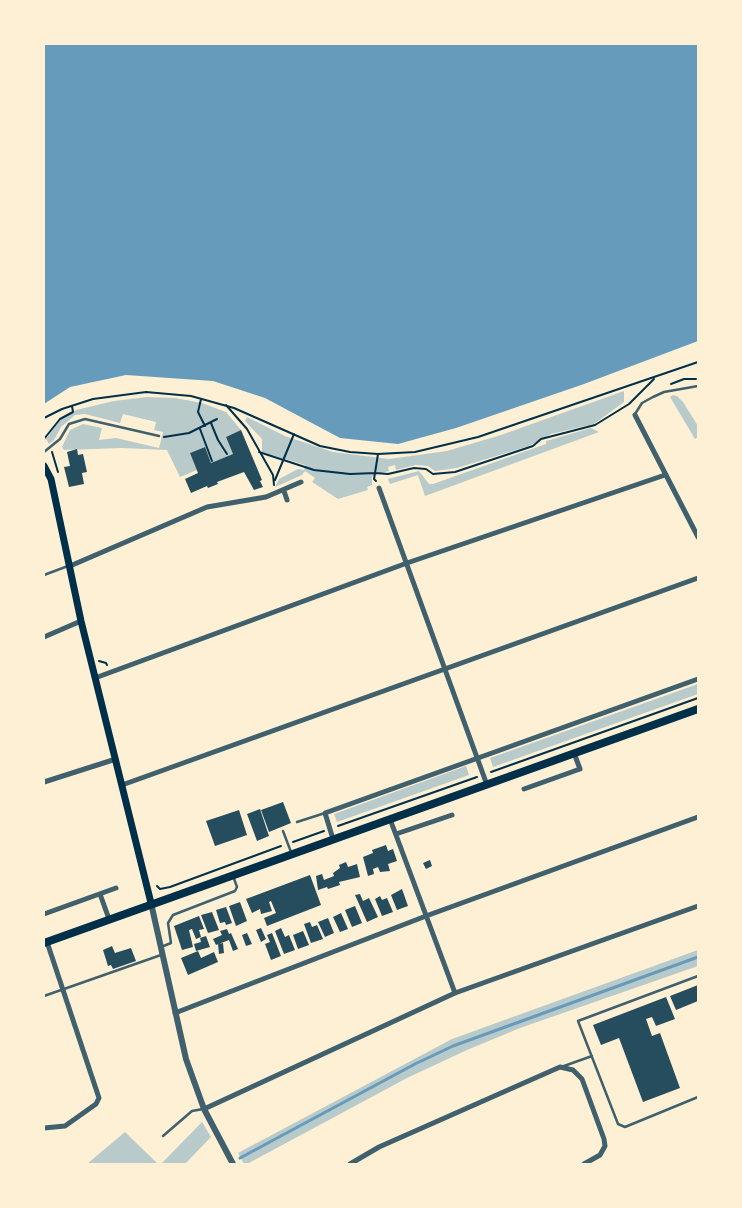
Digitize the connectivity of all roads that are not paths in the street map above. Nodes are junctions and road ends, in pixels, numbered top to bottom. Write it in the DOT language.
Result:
graph roads {
  1 [pos="698,386"];
  2 [pos="635,415"];
  3 [pos="159,436"];
  4 [pos="44,452"];
  5 [pos="44,466"];
  6 [pos="665,475"];
  7 [pos="300,482"];
  8 [pos="379,488"];
  9 [pos="284,492"];
  10 [pos="287,500"];
  11 [pos="698,537"];
  12 [pos="407,563"];
  13 [pos="70,566"];
  14 [pos="44,575"];
  15 [pos="698,578"];
  16 [pos="81,621"];
  17 [pos="44,638"];
  18 [pos="444,669"];
  19 [pos="95,678"];
  20 [pos="698,679"];
  21 [pos="698,709"];
  22 [pos="574,753"];
  23 [pos="116,759"];
  24 [pos="478,759"];
  25 [pos="44,782"];
  26 [pos="487,784"];
  27 [pos="122,785"];
  28 [pos="524,789"];
  29 [pos="324,813"];
  30 [pos="452,815"];
  31 [pos="698,817"];
  32 [pos="390,819"];
  33 [pos="297,822"];
  34 [pos="283,830"];
  35 [pos="396,834"];
  36 [pos="334,839"];
  37 [pos="292,853"];
  38 [pos="232,874"];
  39 [pos="116,888"];
  40 [pos="100,894"];
  41 [pos="151,903"];
  42 [pos="698,906"];
  43 [pos="44,914"];
  44 [pos="426,916"];
  45 [pos="109,919"];
  46 [pos="46,942"];
  47 [pos="160,947"];
  48 [pos="162,954"];
  49 [pos="698,976"];
  50 [pos="64,989"];
  51 [pos="455,993"];
  52 [pos="44,996"];
  53 [pos="175,1013"];
  54 [pos="592,1056"];
  55 [pos="560,1067"];
  56 [pos="698,1097"];
  57 [pos="204,1109"];
  58 [pos="44,1128"];
  59 [pos="164,1136"];
  60 [pos="233,1164"];
  61 [pos="350,1164"];
  62 [pos="584,1164"];
  1 -- 2 [label="lane"];
  2 -- 6 [label="street"];
  3 -- 4 [label="lane"];
  5 -- 13 [label="main road"];
  6 -- 11 [label="street"];
  6 -- 12 [label="street"];
  7 -- 9 [label="street"];
  8 -- 12 [label="street"];
  9 -- 10 [label="street"];
  9 -- 13 [label="street"];
  12 -- 18 [label="street"];
  12 -- 19 [label="street"];
  13 -- 14 [label="lane"];
  13 -- 16 [label="main road"];
  15 -- 18 [label="street"];
  16 -- 17 [label="street"];
  16 -- 19 [label="main road"];
  18 -- 24 [label="street"];
  18 -- 27 [label="street"];
  19 -- 23 [label="main road"];
  20 -- 24 [label="street"];
  21 -- 22 [label="main road"];
  22 -- 26 [label="main road"];
  22 -- 28 [label="street"];
  23 -- 25 [label="street"];
  23 -- 27 [label="main road"];
  24 -- 26 [label="street"];
  24 -- 29 [label="street"];
  26 -- 32 [label="main road"];
  27 -- 41 [label="main road"];
  29 -- 33 [label="lane"];
  29 -- 36 [label="street"];
  30 -- 35 [label="street"];
  31 -- 44 [label="street"];
  32 -- 35 [label="street"];
  32 -- 36 [label="main road"];
  34 -- 37 [label="lane"];
  35 -- 44 [label="street"];
  36 -- 37 [label="main road"];
  37 -- 38 [label="main road"];
  38 -- 41 [label="main road"];
  38 -- 47 [label="lane"];
  39 -- 40 [label="street"];
  40 -- 43 [label="street"];
  40 -- 45 [label="street"];
  41 -- 45 [label="main road"];
  41 -- 47 [label="street"];
  42 -- 51 [label="street"];
  44 -- 51 [label="street"];
  44 -- 53 [label="street"];
  45 -- 46 [label="main road"];
  46 -- 50 [label="street"];
  47 -- 48 [label="street"];
  48 -- 50 [label="lane"];
  48 -- 53 [label="street"];
  49 -- 54 [label="lane"];
  50 -- 52 [label="lane"];
  50 -- 58 [label="street"];
  51 -- 57 [label="street"];
  53 -- 57 [label="street"];
  54 -- 55 [label="lane"];
  54 -- 56 [label="lane"];
  55 -- 61 [label="street"];
  55 -- 62 [label="street"];
  57 -- 59 [label="lane"];
  57 -- 60 [label="street"];
}
